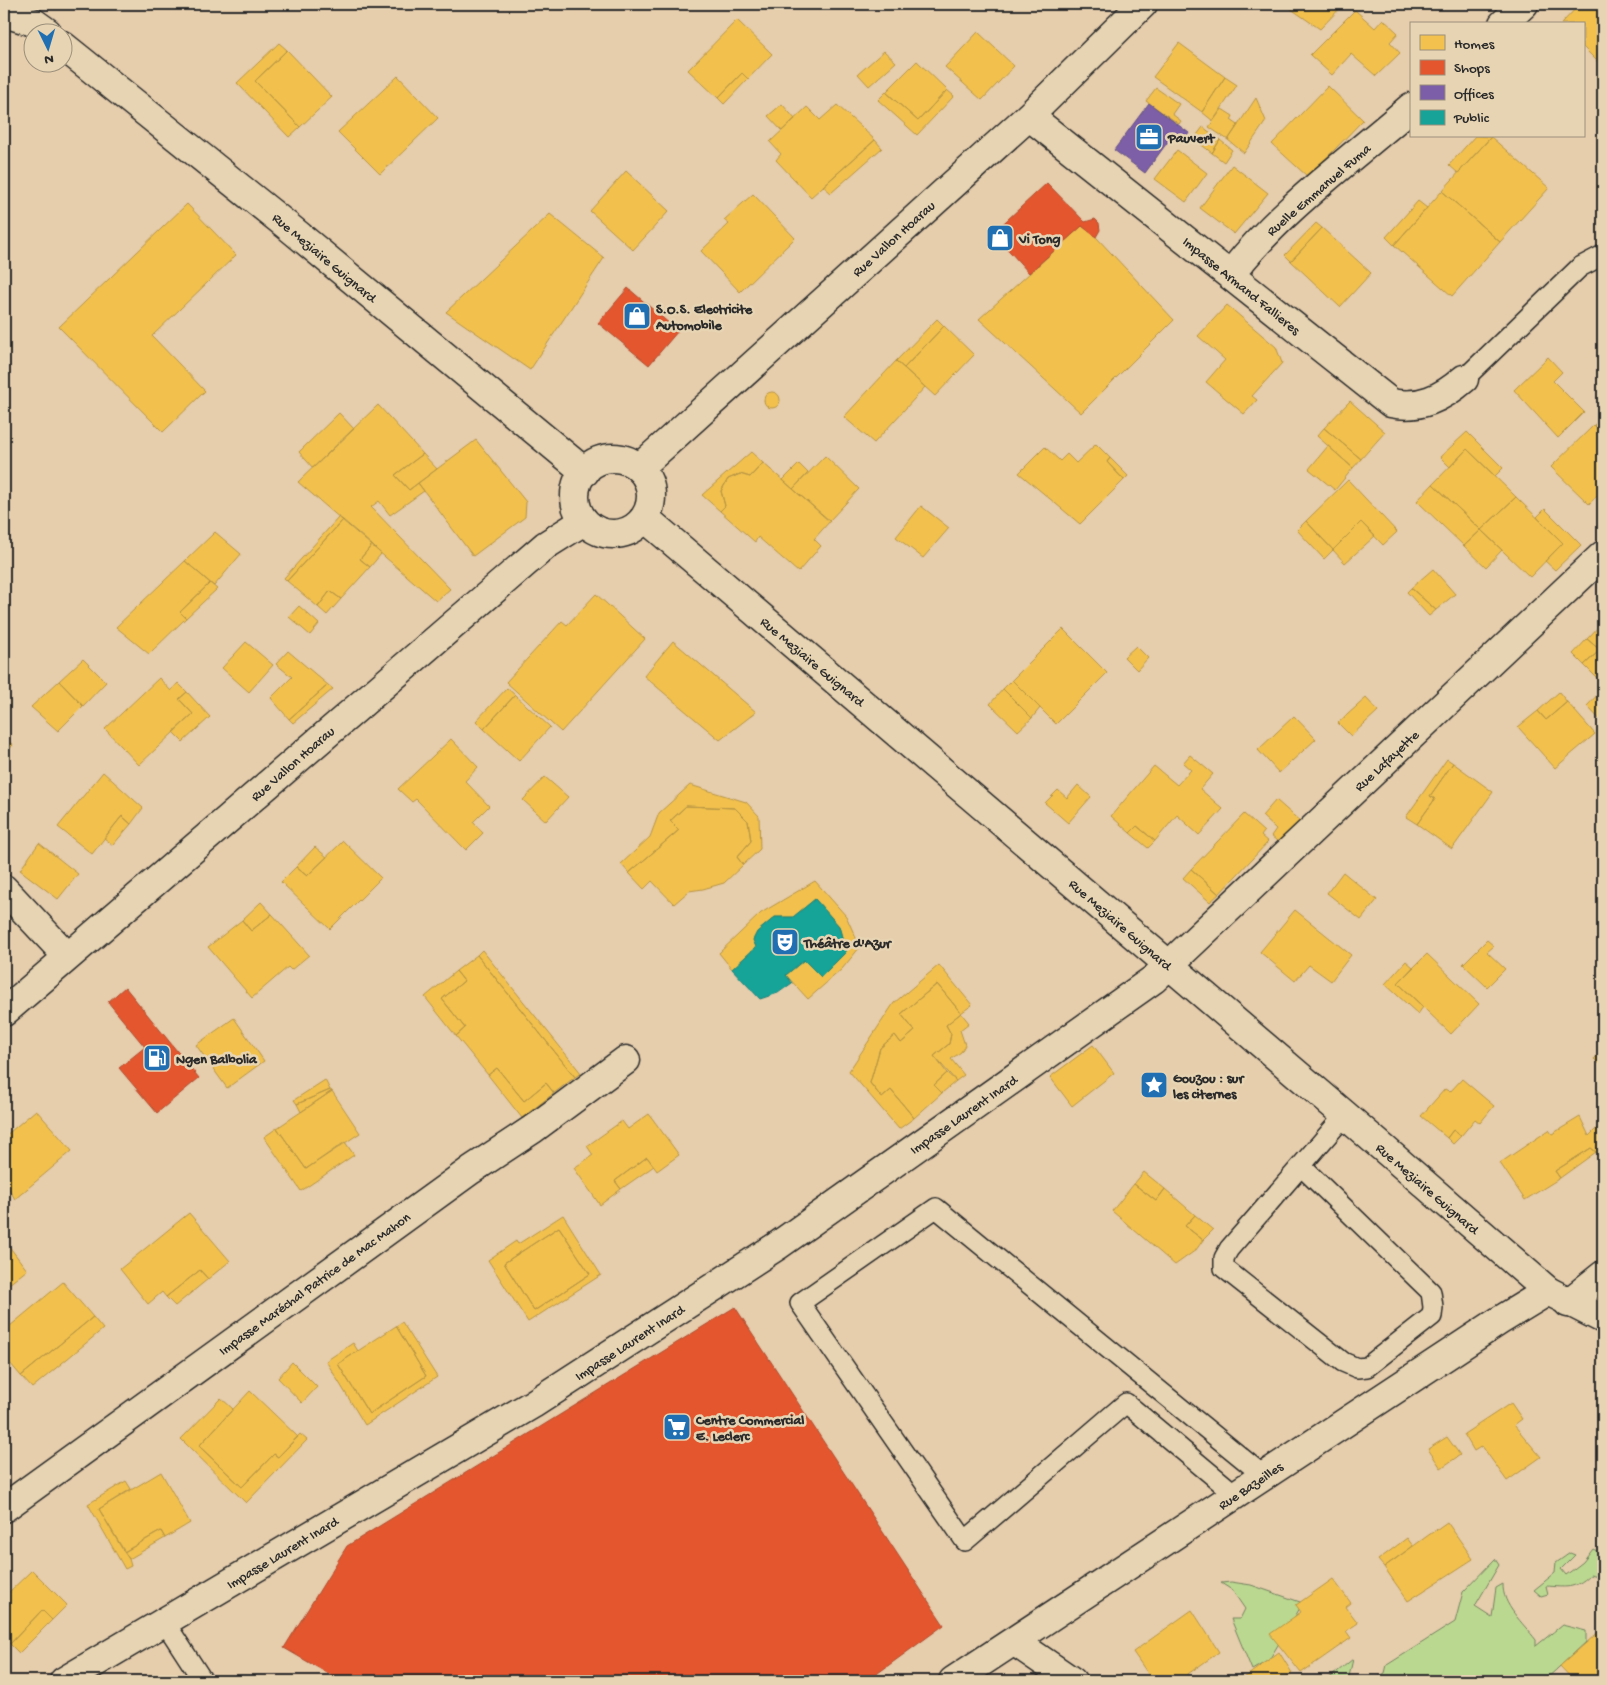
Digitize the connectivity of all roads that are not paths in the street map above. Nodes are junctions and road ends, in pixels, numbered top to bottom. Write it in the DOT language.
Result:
graph roads {
  1 [pos="1144,4"];
  2 [pos="1524,4"];
  3 [pos="4,13"];
  4 [pos="33,22"];
  5 [pos="1505,22"];
  6 [pos="72,53"];
  7 [pos="1410,109"];
  8 [pos="1029,116"];
  9 [pos="1603,255"];
  10 [pos="1230,275"];
  11 [pos="1464,379"];
  12 [pos="639,468"];
  13 [pos="585,472"];
  14 [pos="645,518"];
  15 [pos="584,521"];
  16 [pos="1603,555"];
  17 [pos="4,889"];
  18 [pos="66,956"];
  19 [pos="1169,965"];
  20 [pos="4,1012"];
  21 [pos="626,1060"];
  22 [pos="1345,1116"];
  23 [pos="1301,1166"];
  24 [pos="1603,1275"];
  25 [pos="1558,1297"];
  26 [pos="1603,1319"];
  27 [pos="1264,1476"];
  28 [pos="1236,1495"];
  29 [pos="4,1508"];
  30 [pos="164,1622"];
  31 [pos="1015,1642"];
  32 [pos="64,1681"];
  33 [pos="203,1681"];
  34 [pos="953,1681"];
  35 [pos="1072,1681"];
  1 -- 8 [label="street, Rue Vallon Hoarau"];
  2 -- 5 [label="street"];
  3 -- 4 [label="street"];
  6 -- 13 [label="street, Rue Meziaire Guignard"];
  7 -- 10 [label="street, Ruelle Emmanuel Fuma"];
  8 -- 10 [label="street, Impasse Armand Fallieres"];
  8 -- 12 [label="street, Rue Vallon Hoarau"];
  9 -- 11 [label="lane"];
  10 -- 11 [label="street, Impasse Armand Fallieres"];
  12 -- 13 [label="street"];
  12 -- 14 [label="street"];
  13 -- 15 [label="street"];
  14 -- 15 [label="street"];
  14 -- 19 [label="street, Rue Meziaire Guignard"];
  15 -- 18 [label="street, Rue Vallon Hoarau"];
  16 -- 19 [label="street, Rue Lafayette"];
  17 -- 18 [label="street"];
  18 -- 20 [label="street, Rue Vallon Hoarau"];
  19 -- 22 [label="street, Rue Meziaire Guignard"];
  19 -- 30 [label="street, Impasse Laurent Inard"];
  21 -- 29 [label="street, Impasse Maréchal Patrice de Mac Mahon"];
  22 -- 23 [label="lane"];
  22 -- 25 [label="street, Rue Meziaire Guignard"];
  23 -- 23 [label="lane"];
  24 -- 25 [label="street, Rue Bazeilles"];
  25 -- 26 [label="street, Rue Meziaire Guignard"];
  25 -- 27 [label="street, Rue Bazeilles"];
  27 -- 28 [label="street, Rue Bazeilles"];
  27 -- 28 [label="lane"];
  28 -- 31 [label="street, Rue Bazeilles"];
  30 -- 32 [label="street, Impasse Laurent Inard"];
  30 -- 33 [label="lane"];
  31 -- 34 [label="street, Rue Bazeilles"];
  31 -- 35 [label="street"];
}
